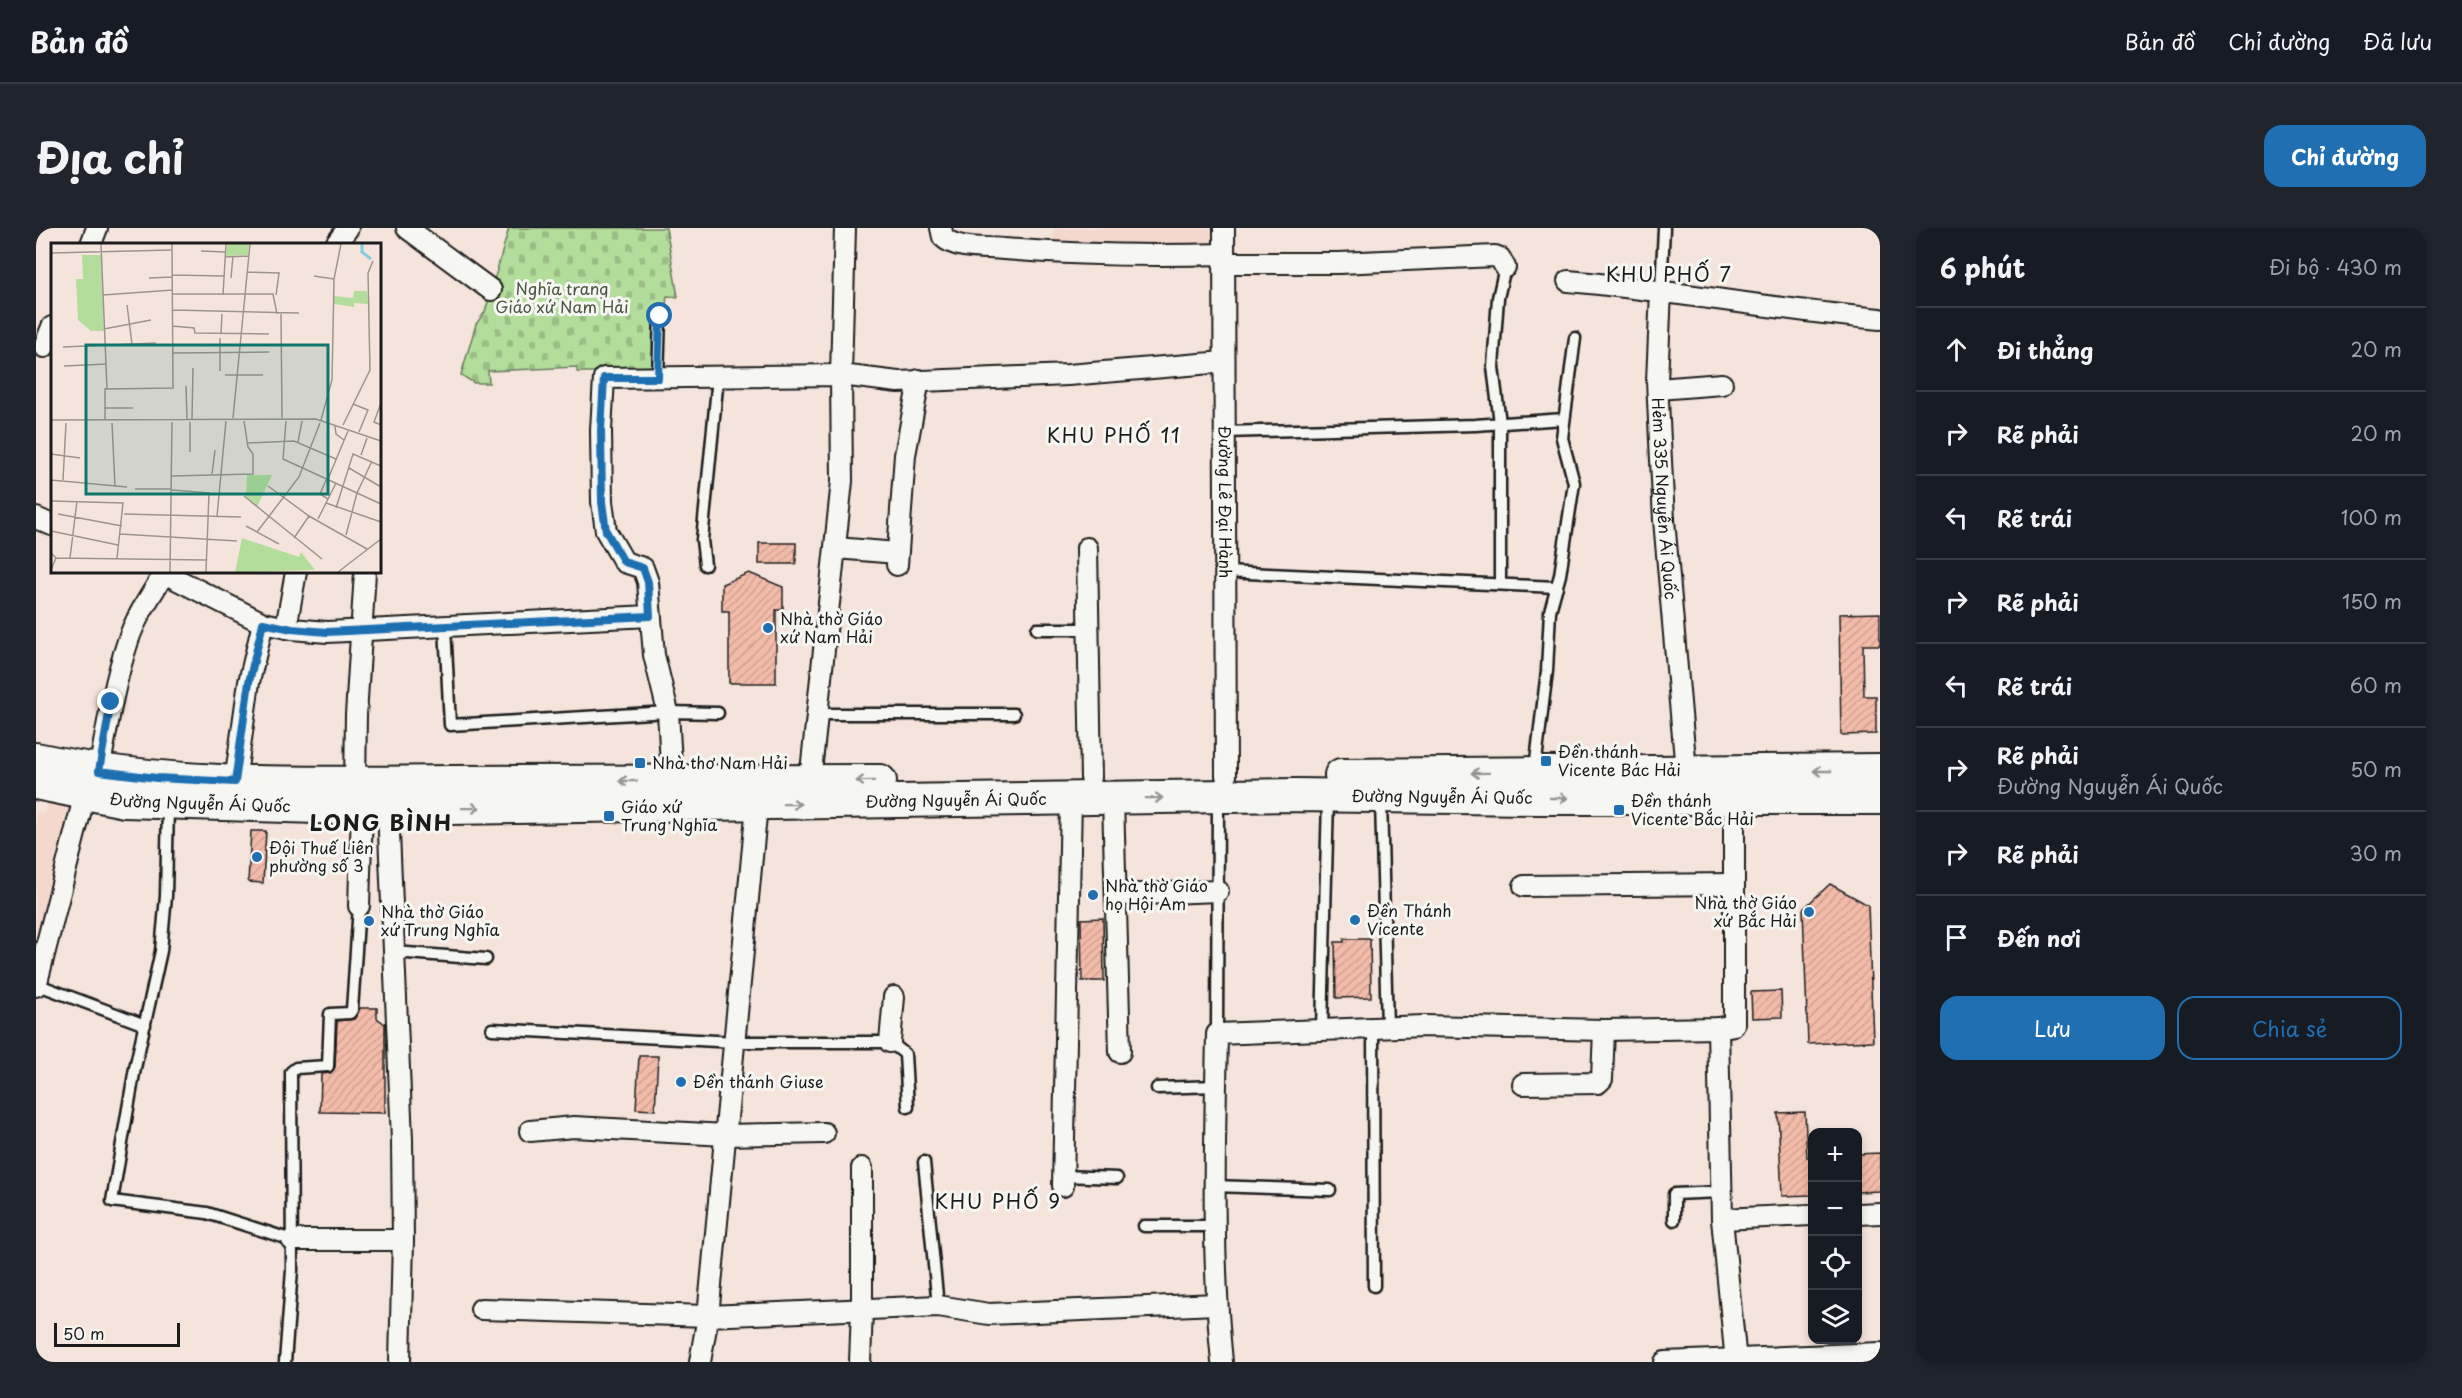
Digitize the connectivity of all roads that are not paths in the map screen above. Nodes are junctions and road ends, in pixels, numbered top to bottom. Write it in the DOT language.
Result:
graph roads {
  1 [pos="97,228"];
  2 [pos="348,228"];
  3 [pos="407,228"];
  4 [pos="845,228"];
  5 [pos="941,228"];
  6 [pos="1224,228"];
  7 [pos="1664,228"];
  8 [pos="91,243"];
  9 [pos="337,243"];
  10 [pos="1223,259"];
  11 [pos="1505,267"];
  12 [pos="1568,281"];
  13 [pos="491,290"];
  14 [pos="1661,291"];
  15 [pos="660,316"];
  16 [pos="1880,319"];
  17 [pos="51,330"];
  18 [pos="1575,338"];
  19 [pos="44,347"];
  20 [pos="1224,362"];
  21 [pos="841,375"];
  22 [pos="718,376"];
  23 [pos="658,378"];
  24 [pos="919,380"];
  25 [pos="1722,384"];
  26 [pos="1658,389"];
  27 [pos="1564,419"];
  28 [pos="1500,423"];
  29 [pos="1224,432"];
  30 [pos="36,518"];
  31 [pos="51,525"];
  32 [pos="836,548"];
  33 [pos="1087,548"];
  34 [pos="705,565"];
  35 [pos="1225,572"];
  36 [pos="163,573"];
  37 [pos="166,573"];
  38 [pos="296,573"];
  39 [pos="365,573"];
  40 [pos="1500,584"];
  41 [pos="1557,586"];
  42 [pos="650,616"];
  43 [pos="263,623"];
  44 [pos="445,626"];
  45 [pos="286,628"];
  46 [pos="1037,629"];
  47 [pos="1089,629"];
  48 [pos="361,630"];
  49 [pos="668,712"];
  50 [pos="718,713"];
  51 [pos="818,714"];
  52 [pos="1014,714"];
  53 [pos="36,759"];
  54 [pos="1686,771"];
  55 [pos="1880,771"];
  56 [pos="1535,772"];
  57 [pos="672,781"];
  58 [pos="235,782"];
  59 [pos="810,782"];
  60 [pos="36,783"];
  61 [pos="92,783"];
  62 [pos="1734,784"];
  63 [pos="1222,786"];
  64 [pos="1092,792"];
  65 [pos="373,796"];
  66 [pos="1328,796"];
  67 [pos="1381,796"];
  68 [pos="1880,798"];
  69 [pos="168,803"];
  70 [pos="758,805"];
  71 [pos="1733,884"];
  72 [pos="1524,886"];
  73 [pos="1218,891"];
  74 [pos="1117,895"];
  75 [pos="359,906"];
  76 [pos="394,952"];
  77 [pos="486,959"];
  78 [pos="36,985"];
  79 [pos="894,997"];
  80 [pos="145,1025"];
  81 [pos="1380,1027"];
  82 [pos="1718,1028"];
  83 [pos="492,1029"];
  84 [pos="1322,1029"];
  85 [pos="1604,1030"];
  86 [pos="1217,1034"];
  87 [pos="735,1042"];
  88 [pos="890,1042"];
  89 [pos="1120,1052"];
  90 [pos="1523,1084"];
  91 [pos="1216,1086"];
  92 [pos="1157,1088"];
  93 [pos="908,1107"];
  94 [pos="530,1131"];
  95 [pos="824,1134"];
  96 [pos="726,1135"];
  97 [pos="924,1162"];
  98 [pos="862,1168"];
  99 [pos="1117,1178"];
  100 [pos="1064,1181"];
  101 [pos="1214,1186"];
  102 [pos="1330,1190"];
  103 [pos="1721,1192"];
  104 [pos="1880,1213"];
  105 [pos="1862,1214"];
  106 [pos="1808,1215"];
  107 [pos="1722,1219"];
  108 [pos="1674,1220"];
  109 [pos="1144,1226"];
  110 [pos="1215,1226"];
  111 [pos="292,1240"];
  112 [pos="403,1240"];
  113 [pos="1374,1286"];
  114 [pos="1216,1304"];
  115 [pos="938,1306"];
  116 [pos="481,1309"];
  117 [pos="862,1309"];
  118 [pos="708,1316"];
  119 [pos="1880,1353"];
  120 [pos="1736,1360"];
  121 [pos="285,1362"];
  122 [pos="400,1362"];
  123 [pos="700,1362"];
  124 [pos="860,1362"];
  125 [pos="1222,1362"];
  126 [pos="1665,1362"];
  1 -- 8 [label="street"];
  2 -- 9 [label="street"];
  3 -- 13 [label="street"];
  4 -- 21 [label="street"];
  5 -- 10 [label="street"];
  6 -- 10 [label="street, Đường Lê Đại Hành"];
  7 -- 14 [label="lane, Hẻm 335 Nguyễn Ái Quốc"];
  10 -- 11 [label="street"];
  10 -- 20 [label="street, Đường Lê Đại Hành"];
  11 -- 28 [label="lane"];
  12 -- 14 [label="street"];
  14 -- 16 [label="street"];
  14 -- 26 [label="street, Hẻm 335 Nguyễn Ái Quốc"];
  15 -- 23 [label="lane"];
  17 -- 19 [label="street"];
  18 -- 27 [label="lane"];
  20 -- 24 [label="street"];
  20 -- 29 [label="street, Đường Lê Đại Hành"];
  21 -- 22 [label="street"];
  21 -- 24 [label="street"];
  21 -- 32 [label="street"];
  22 -- 23 [label="street"];
  22 -- 34 [label="lane"];
  23 -- 42 [label="street"];
  24 -- 32 [label="street"];
  25 -- 26 [label="street"];
  26 -- 54 [label="street, Hẻm 335 Nguyễn Ái Quốc"];
  27 -- 28 [label="lane"];
  27 -- 41 [label="lane"];
  28 -- 29 [label="lane"];
  28 -- 40 [label="lane"];
  29 -- 35 [label="street, Đường Lê Đại Hành"];
  30 -- 31 [label="street"];
  32 -- 51 [label="street"];
  33 -- 47 [label="street"];
  35 -- 40 [label="lane"];
  35 -- 63 [label="street, Đường Lê Đại Hành"];
  36 -- 61 [label="street"];
  37 -- 43 [label="street"];
  38 -- 45 [label="street"];
  39 -- 48 [label="street"];
  40 -- 41 [label="lane"];
  41 -- 56 [label="lane"];
  42 -- 44 [label="street"];
  42 -- 49 [label="street"];
  43 -- 45 [label="street"];
  43 -- 58 [label="street"];
  44 -- 48 [label="street"];
  44 -- 49 [label="lane"];
  45 -- 48 [label="street"];
  46 -- 47 [label="lane"];
  47 -- 64 [label="street"];
  48 -- 65 [label="street"];
  49 -- 50 [label="lane"];
  49 -- 57 [label="street"];
  51 -- 52 [label="lane"];
  51 -- 59 [label="street"];
  53 -- 61 [label="main road, Đường Nguyễn Ái Quốc"];
  54 -- 56 [label="main road, Đường Nguyễn Ái Quốc"];
  54 -- 62 [label="main road, Đường Nguyễn Ái Quốc"];
  55 -- 62 [label="main road, Đường Nguyễn Ái Quốc, one-way"];
  56 -- 63 [label="main road, Đường Nguyễn Ái Quốc, one-way"];
  57 -- 59 [label="main road, Đường Nguyễn Ái Quốc"];
  57 -- 65 [label="main road, Đường Nguyễn Ái Quốc, one-way"];
  58 -- 61 [label="main road, Đường Nguyễn Ái Quốc"];
  58 -- 65 [label="main road, Đường Nguyễn Ái Quốc"];
  64 -- 59 [label="main road, Đường Nguyễn Ái Quốc, one-way"];
  60 -- 61 [label="main road, Đường Nguyễn Ái Quốc"];
  61 -- 69 [label="main road, Đường Nguyễn Ái Quốc"];
  61 -- 78 [label="street"];
  67 -- 62 [label="main road, Đường Nguyễn Ái Quốc, one-way"];
  62 -- 68 [label="main road, Đường Nguyễn Ái Quốc"];
  62 -- 71 [label="street"];
  63 -- 64 [label="main road, Đường Nguyễn Ái Quốc"];
  63 -- 66 [label="main road, Đường Nguyễn Ái Quốc"];
  63 -- 73 [label="lane"];
  70 -- 64 [label="main road, Đường Nguyễn Ái Quốc, one-way"];
  64 -- 74 [label="street"];
  64 -- 100 [label="street"];
  65 -- 69 [label="main road, Đường Nguyễn Ái Quốc"];
  65 -- 70 [label="main road, Đường Nguyễn Ái Quốc, one-way"];
  65 -- 75 [label="street"];
  65 -- 76 [label="street"];
  66 -- 67 [label="main road, Đường Nguyễn Ái Quốc"];
  66 -- 84 [label="lane"];
  67 -- 81 [label="lane"];
  69 -- 80 [label="lane"];
  70 -- 87 [label="street"];
  71 -- 72 [label="street"];
  71 -- 82 [label="street"];
  73 -- 74 [label="street"];
  73 -- 86 [label="lane"];
  74 -- 89 [label="street"];
  75 -- 111 [label="lane"];
  76 -- 77 [label="lane"];
  76 -- 112 [label="street"];
  78 -- 80 [label="lane"];
  79 -- 88 [label="street"];
  80 -- 111 [label="lane"];
  81 -- 84 [label="street"];
  81 -- 85 [label="street"];
  81 -- 113 [label="lane"];
  82 -- 85 [label="street"];
  82 -- 103 [label="street"];
  83 -- 87 [label="lane"];
  84 -- 86 [label="street"];
  85 -- 90 [label="street"];
  86 -- 91 [label="street"];
  87 -- 88 [label="lane"];
  87 -- 96 [label="street"];
  88 -- 93 [label="lane"];
  91 -- 92 [label="lane"];
  91 -- 101 [label="street"];
  94 -- 96 [label="street"];
  95 -- 96 [label="street"];
  96 -- 118 [label="street"];
  97 -- 115 [label="lane"];
  98 -- 117 [label="street"];
  99 -- 100 [label="lane"];
  101 -- 102 [label="lane"];
  101 -- 110 [label="street"];
  103 -- 107 [label="street"];
  103 -- 108 [label="lane"];
  104 -- 105 [label="street"];
  106 -- 107 [label="street"];
  107 -- 120 [label="street"];
  109 -- 110 [label="lane"];
  110 -- 114 [label="street"];
  111 -- 112 [label="street"];
  111 -- 121 [label="lane"];
  112 -- 122 [label="street"];
  114 -- 115 [label="street"];
  114 -- 125 [label="street"];
  115 -- 117 [label="street"];
  116 -- 118 [label="street"];
  117 -- 118 [label="street"];
  117 -- 124 [label="street"];
  118 -- 123 [label="street"];
  119 -- 120 [label="street"];
  120 -- 126 [label="street"];
}
